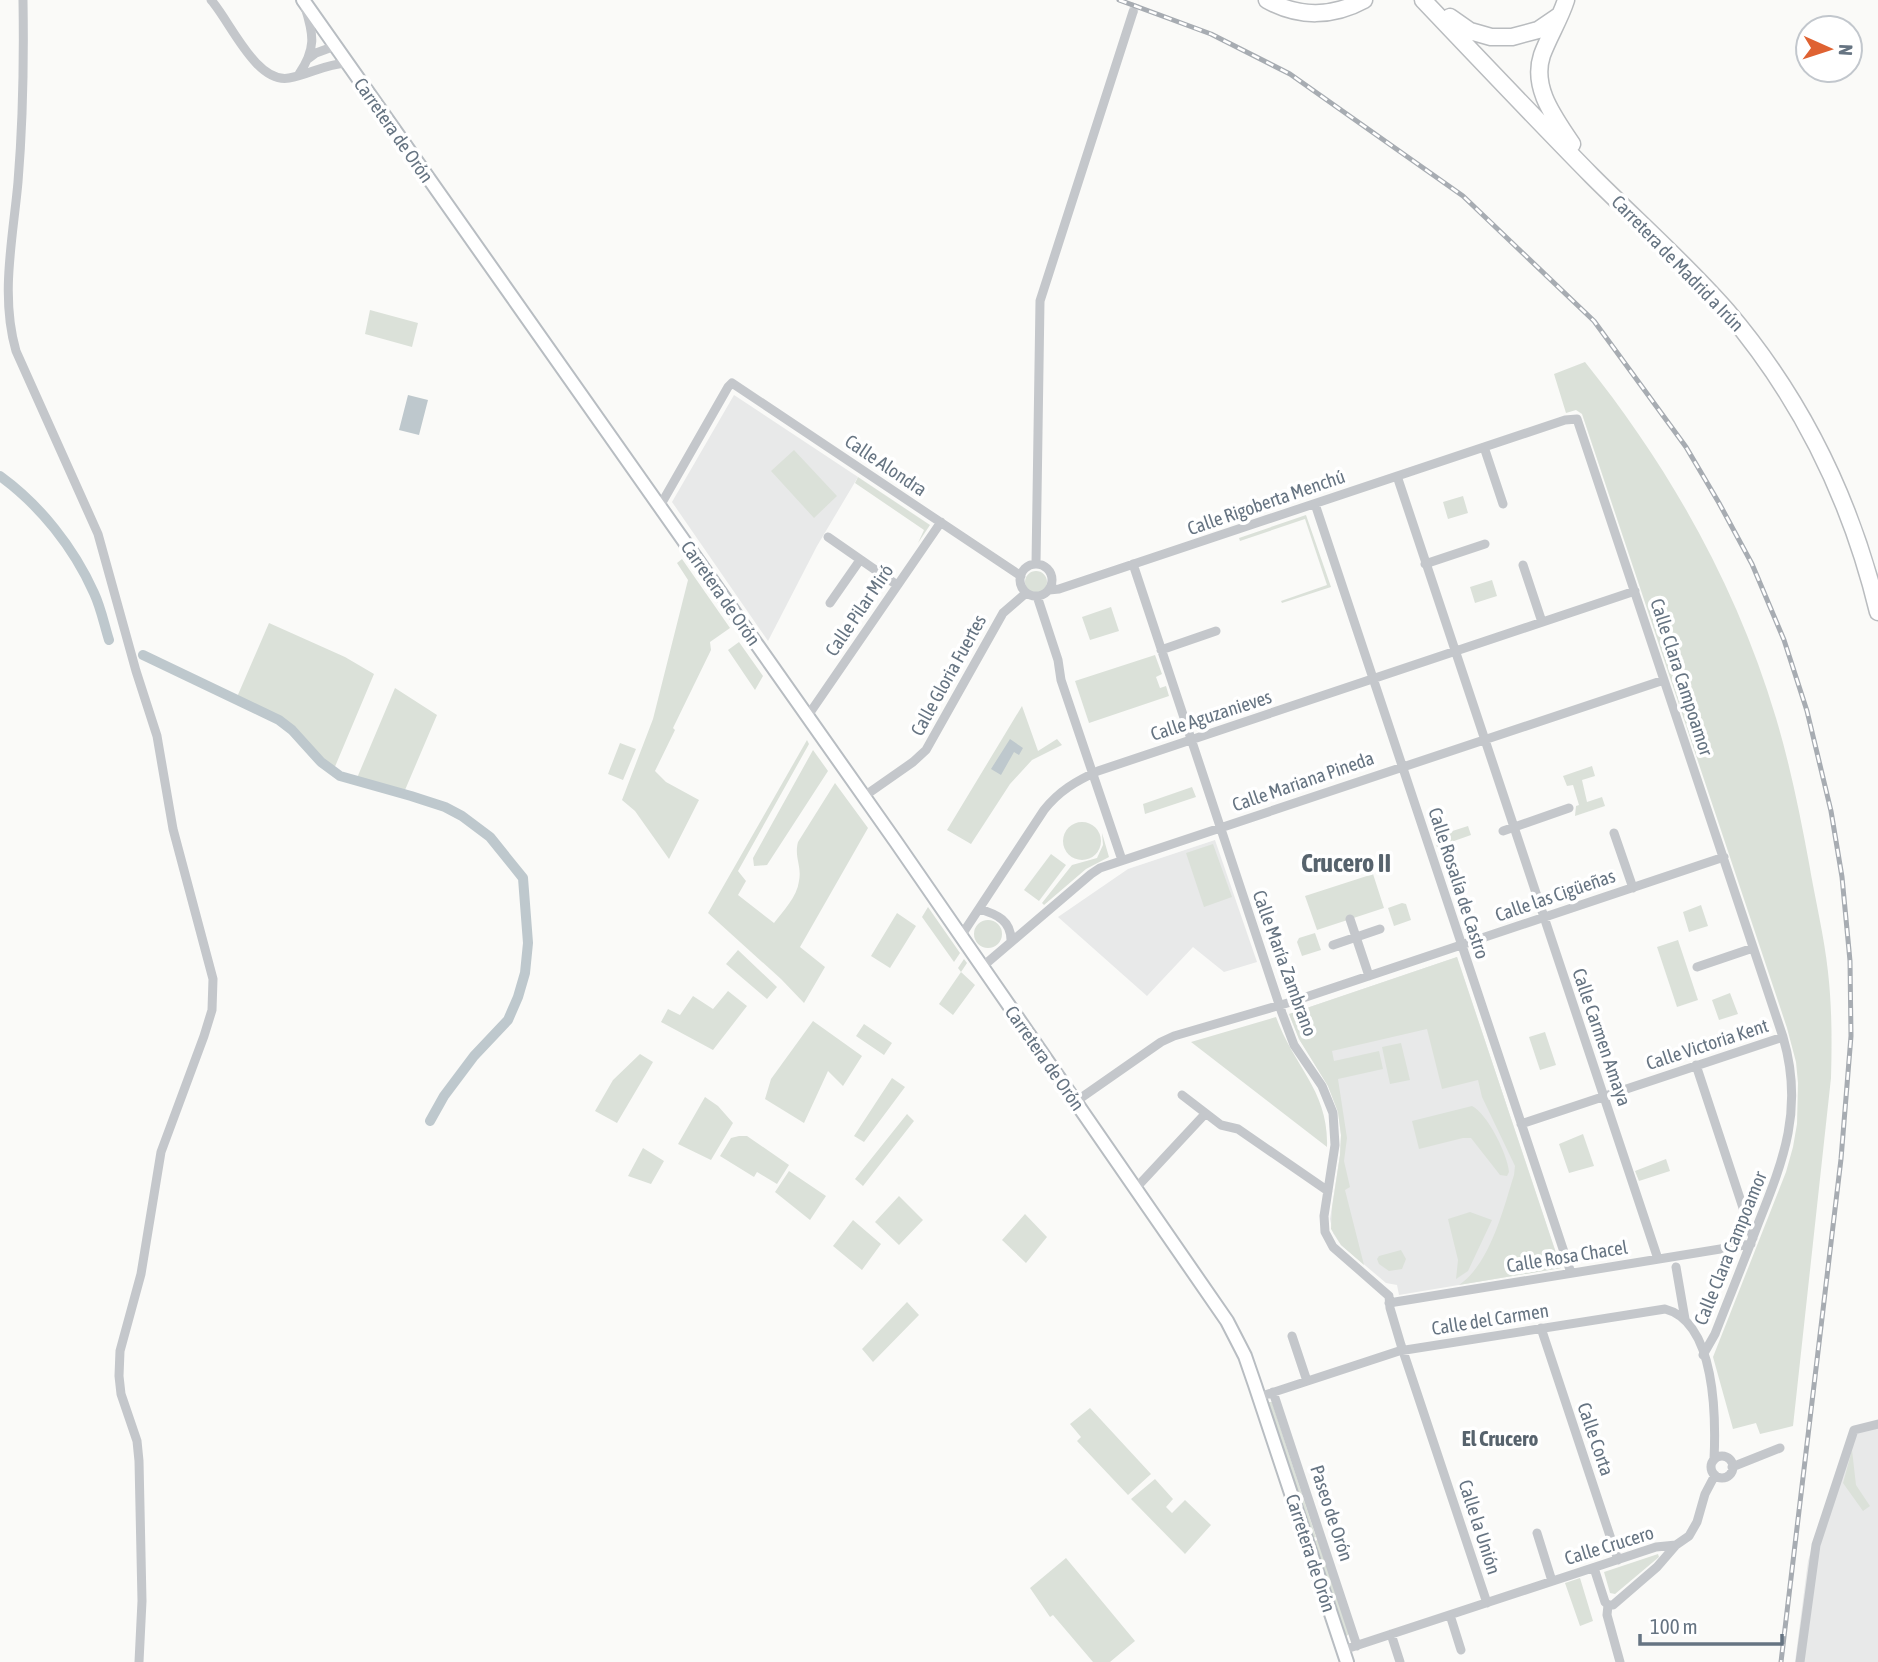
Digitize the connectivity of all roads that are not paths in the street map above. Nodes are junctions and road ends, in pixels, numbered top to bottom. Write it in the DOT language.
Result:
graph roads {
  1 [pos="23,0"];
  2 [pos="211,0"];
  3 [pos="303,0"];
  4 [pos="1267,0"];
  5 [pos="1425,0"];
  6 [pos="1364,1"];
  7 [pos="1564,7"];
  8 [pos="1133,12"];
  9 [pos="335,46"];
  10 [pos="308,59"];
  11 [pos="347,63"];
  12 [pos="324,65"];
  13 [pos="299,74"];
  14 [pos="1592,176"];
  15 [pos="1576,418"];
  16 [pos="1484,447"];
  17 [pos="1396,476"];
  18 [pos="1315,504"];
  19 [pos="1503,504"];
  20 [pos="660,506"];
  21 [pos="941,522"];
  22 [pos="828,537"];
  23 [pos="1485,544"];
  24 [pos="860,560"];
  25 [pos="1037,564"];
  26 [pos="1425,564"];
  27 [pos="1133,565"];
  28 [pos="1523,565"];
  29 [pos="1020,576"];
  30 [pos="893,582"];
  31 [pos="1054,589"];
  32 [pos="1635,591"];
  33 [pos="1026,593"];
  34 [pos="1037,596"];
  35 [pos="830,603"];
  36 [pos="1878,612"];
  37 [pos="1542,622"];
  38 [pos="1216,631"];
  39 [pos="1161,650"];
  40 [pos="1454,652"];
  41 [pos="1373,680"];
  42 [pos="1664,680"];
  43 [pos="807,717"];
  44 [pos="1483,740"];
  45 [pos="1191,741"];
  46 [pos="1402,767"];
  47 [pos="1092,773"];
  48 [pos="863,797"];
  49 [pos="1569,808"];
  50 [pos="1220,828"];
  51 [pos="1508,829"];
  52 [pos="1614,833"];
  53 [pos="1724,857"];
  54 [pos="1122,860"];
  55 [pos="1633,888"];
  56 [pos="979,909"];
  57 [pos="1543,918"];
  58 [pos="1350,919"];
  59 [pos="1380,929"];
  60 [pos="961,936"];
  61 [pos="1356,937"];
  62 [pos="1011,942"];
  63 [pos="1333,945"];
  64 [pos="1462,945"];
  65 [pos="1753,948"];
  66 [pos="982,967"];
  67 [pos="1698,967"];
  68 [pos="1369,976"];
  69 [pos="1279,1006"];
  70 [pos="1783,1037"];
  71 [pos="1696,1065"];
  72 [pos="1182,1095"];
  73 [pos="1604,1096"];
  74 [pos="1076,1102"];
  75 [pos="1205,1114"];
  76 [pos="1521,1124"];
  77 [pos="1136,1188"];
  78 [pos="1328,1191"];
  79 [pos="1752,1241"];
  80 [pos="1658,1259"];
  81 [pos="1676,1267"];
  82 [pos="1571,1273"];
  83 [pos="1389,1303"];
  84 [pos="1683,1317"];
  85 [pos="1541,1328"];
  86 [pos="1292,1336"];
  87 [pos="1403,1350"];
  88 [pos="1703,1355"];
  89 [pos="1307,1381"];
  90 [pos="1273,1392"];
  91 [pos="1259,1397"];
  92 [pos="1878,1424"];
  93 [pos="1780,1448"];
  94 [pos="1714,1460"];
  95 [pos="1732,1467"];
  96 [pos="1715,1475"];
  97 [pos="1537,1533"];
  98 [pos="1676,1545"];
  99 [pos="1618,1560"];
  100 [pos="1594,1568"];
  101 [pos="1552,1581"];
  102 [pos="1487,1603"];
  103 [pos="1608,1605"];
  104 [pos="1450,1615"];
  105 [pos="1391,1634"];
  106 [pos="1357,1646"];
  107 [pos="1461,1650"];
  108 [pos="1345,1656"];
  109 [pos="139,1662"];
  110 [pos="1400,1662"];
  111 [pos="1620,1662"];
  112 [pos="1800,1662"];
  1 -- 109 [label="street"];
  2 -- 13 [label="street"];
  3 -- 9 [label="street, Carretera de Orón"];
  3 -- 10 [label="street"];
  4 -- 6 [label="highway"];
  5 -- 7 [label="highway"];
  5 -- 14 [label="highway, Carretera de Madrid a Irún"];
  7 -- 14 [label="highway"];
  8 -- 25 [label="street"];
  9 -- 10 [label="street"];
  9 -- 11 [label="street, Carretera de Orón"];
  9 -- 12 [label="street"];
  10 -- 13 [label="street"];
  11 -- 12 [label="street"];
  11 -- 20 [label="street, Carretera de Orón"];
  12 -- 13 [label="street"];
  14 -- 36 [label="highway, Carretera de Madrid a Irún"];
  15 -- 16 [label="street, Calle Rigoberta Menchú"];
  15 -- 32 [label="street, Calle Clara Campoamor"];
  16 -- 17 [label="street, Calle Rigoberta Menchú"];
  16 -- 19 [label="street"];
  17 -- 18 [label="street, Calle Rigoberta Menchú"];
  17 -- 26 [label="street, Calle Carmen Amaya"];
  18 -- 27 [label="street, Calle Rigoberta Menchú"];
  18 -- 41 [label="street, Calle Rosalía de Castro"];
  20 -- 21 [label="street, Calle Alondra"];
  20 -- 43 [label="street, Carretera de Orón"];
  21 -- 29 [label="street, Calle Alondra"];
  21 -- 30 [label="street, Calle Pilar Miró"];
  22 -- 24 [label="street, Calle Pilar Miró"];
  23 -- 26 [label="street"];
  24 -- 30 [label="street, Calle Pilar Miró"];
  24 -- 35 [label="street, Calle Pilar Miró"];
  25 -- 29 [label="street"];
  25 -- 31 [label="street"];
  26 -- 40 [label="street, Calle Carmen Amaya"];
  27 -- 31 [label="street, Calle Rigoberta Menchú"];
  27 -- 39 [label="street, Calle María Zambrano"];
  28 -- 37 [label="street"];
  29 -- 33 [label="street"];
  30 -- 43 [label="street, Calle Pilar Miró"];
  31 -- 34 [label="street"];
  32 -- 37 [label="street, Calle Aguzanieves"];
  32 -- 42 [label="street, Calle Clara Campoamor"];
  33 -- 34 [label="street"];
  33 -- 48 [label="street, Calle Gloria Fuertes"];
  34 -- 47 [label="street"];
  37 -- 40 [label="street, Calle Aguzanieves"];
  38 -- 39 [label="street"];
  39 -- 45 [label="street, Calle María Zambrano"];
  40 -- 41 [label="street, Calle Aguzanieves"];
  40 -- 44 [label="street, Calle Carmen Amaya"];
  41 -- 45 [label="street, Calle Aguzanieves"];
  41 -- 46 [label="street, Calle Rosalía de Castro"];
  42 -- 44 [label="street, Calle Mariana Pineda"];
  42 -- 53 [label="street, Calle Clara Campoamor"];
  43 -- 48 [label="street, Carretera de Orón"];
  44 -- 46 [label="street, Calle Mariana Pineda"];
  44 -- 51 [label="street, Calle Carmen Amaya"];
  45 -- 47 [label="street, Calle Aguzanieves"];
  45 -- 50 [label="street, Calle María Zambrano"];
  46 -- 50 [label="street, Calle Mariana Pineda"];
  46 -- 64 [label="street, Calle Rosalía de Castro"];
  47 -- 54 [label="street"];
  47 -- 56 [label="street, Calle Aguzanieves"];
  48 -- 60 [label="street, Carretera de Orón"];
  49 -- 51 [label="street"];
  50 -- 54 [label="street, Calle Mariana Pineda"];
  50 -- 69 [label="street, Calle María Zambrano"];
  51 -- 57 [label="street, Calle Carmen Amaya"];
  52 -- 55 [label="street, Calle las Cigüeñas"];
  53 -- 55 [label="street, Calle las Cigüeñas"];
  53 -- 65 [label="street, Calle Clara Campoamor"];
  54 -- 62 [label="street, Calle Mariana Pineda"];
  55 -- 57 [label="street, Calle las Cigüeñas"];
  56 -- 60 [label="street, Calle Aguzanieves"];
  56 -- 62 [label="street"];
  57 -- 64 [label="street, Calle las Cigüeñas"];
  57 -- 73 [label="street, Calle Carmen Amaya"];
  58 -- 61 [label="street"];
  59 -- 61 [label="street"];
  60 -- 66 [label="street, Carretera de Orón"];
  61 -- 63 [label="street"];
  61 -- 68 [label="street"];
  62 -- 66 [label="street, Calle Mariana Pineda"];
  64 -- 68 [label="street, Calle las Cigüeñas"];
  64 -- 76 [label="street, Calle Rosalía de Castro"];
  65 -- 67 [label="street"];
  65 -- 70 [label="street, Calle Clara Campoamor"];
  66 -- 74 [label="street, Carretera de Orón"];
  68 -- 69 [label="street, Calle las Cigüeñas"];
  69 -- 74 [label="street, Calle las Cigüeñas"];
  69 -- 78 [label="street, Calle María Zambrano"];
  70 -- 71 [label="street, Calle Victoria Kent"];
  70 -- 79 [label="street, Calle Clara Campoamor"];
  71 -- 73 [label="street, Calle Victoria Kent"];
  71 -- 79 [label="street"];
  72 -- 75 [label="street"];
  73 -- 76 [label="street, Calle Victoria Kent"];
  73 -- 80 [label="street, Calle Carmen Amaya"];
  74 -- 77 [label="street, Carretera de Orón"];
  75 -- 77 [label="street"];
  75 -- 78 [label="street"];
  76 -- 82 [label="street, Calle Rosalía de Castro"];
  77 -- 91 [label="street, Carretera de Orón"];
  78 -- 83 [label="street, Calle María Zambrano"];
  79 -- 80 [label="street, Calle Rosa Chacel"];
  79 -- 88 [label="street, Calle Clara Campoamor"];
  80 -- 82 [label="street, Calle Rosa Chacel"];
  81 -- 84 [label="street"];
  82 -- 83 [label="street, Calle Rosa Chacel"];
  83 -- 87 [label="street, Calle la Unión"];
  84 -- 85 [label="street, Calle del Carmen"];
  84 -- 88 [label="street"];
  85 -- 87 [label="street, Calle del Carmen"];
  85 -- 99 [label="street, Calle Corta"];
  86 -- 89 [label="street"];
  87 -- 89 [label="street, Calle del Carmen"];
  87 -- 102 [label="street, Calle la Unión"];
  88 -- 94 [label="street"];
  89 -- 90 [label="street, Calle del Carmen"];
  90 -- 91 [label="street, Calle del Carmen"];
  90 -- 106 [label="street, Paseo de Orón"];
  91 -- 108 [label="street, Carretera de Orón"];
  92 -- 112 [label="street"];
  93 -- 95 [label="street"];
  94 -- 95 [label="street"];
  94 -- 96 [label="street"];
  95 -- 96 [label="street"];
  96 -- 98 [label="street"];
  97 -- 101 [label="street, Calle Crucero"];
  98 -- 99 [label="street, Calle Crucero"];
  98 -- 103 [label="street"];
  99 -- 100 [label="street, Calle Crucero"];
  100 -- 101 [label="street, Calle Crucero"];
  100 -- 103 [label="street"];
  101 -- 102 [label="street, Calle Crucero"];
  102 -- 104 [label="street, Calle Crucero"];
  103 -- 111 [label="street"];
  104 -- 105 [label="street, Calle Crucero"];
  104 -- 107 [label="street"];
  105 -- 106 [label="street, Calle Crucero"];
  105 -- 110 [label="street"];
  106 -- 108 [label="street, Calle Crucero"];
}
